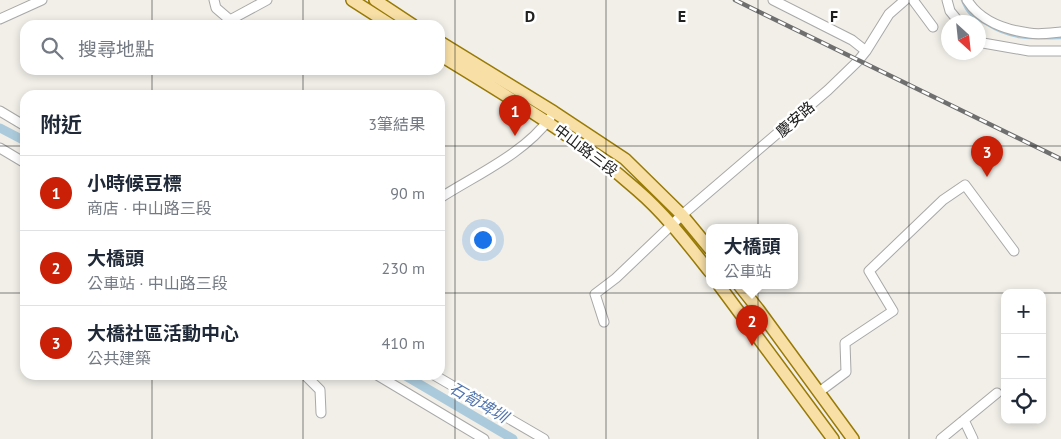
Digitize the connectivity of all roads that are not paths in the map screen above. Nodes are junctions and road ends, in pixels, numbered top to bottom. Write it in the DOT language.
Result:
graph roads {
  1 [pos="42,0"];
  2 [pos="214,0"];
  3 [pos="267,0"];
  4 [pos="352,0"];
  5 [pos="375,0"];
  6 [pos="773,0"];
  7 [pos="905,0"];
  8 [pos="913,0"];
  9 [pos="947,0"];
  10 [pos="967,0"];
  11 [pos="953,15"];
  12 [pos="0,19"];
  13 [pos="383,20"];
  14 [pos="405,20"];
  15 [pos="933,27"];
  16 [pos="1061,32"];
  17 [pos="986,44"];
  18 [pos="445,45"];
  19 [pos="866,51"];
  20 [pos="1061,51"];
  21 [pos="445,58"];
  22 [pos="0,111"];
  23 [pos="554,112"];
  24 [pos="547,122"];
  25 [pos="20,123"];
  26 [pos="0,148"];
  27 [pos="20,160"];
  28 [pos="445,195"];
  29 [pos="682,215"];
  30 [pos="672,225"];
  31 [pos="706,244"];
  32 [pos="1014,251"];
  33 [pos="706,267"];
  34 [pos="722,289"];
  35 [pos="742,289"];
  36 [pos="604,322"];
  37 [pos="311,380"];
  38 [pos="385,380"];
  39 [pos="443,380"];
  40 [pos="818,392"];
  41 [pos="997,393"];
  42 [pos="321,413"];
  43 [pos="964,420"];
  44 [pos="484,439"];
  45 [pos="544,439"];
  46 [pos="833,439"];
  47 [pos="852,439"];
  48 [pos="940,439"];
  49 [pos="973,439"];
  1 -- 12 [label="street"];
  2 -- 3 [label="street"];
  4 -- 13 [label="main road"];
  5 -- 14 [label="main road"];
  6 -- 19 [label="street"];
  7 -- 19 [label="street, 慶安路"];
  8 -- 15 [label="street"];
  9 -- 11 [label="street"];
  10 -- 16 [label="street"];
  17 -- 20 [label="street"];
  18 -- 23 [label="main road, 中山路三段"];
  19 -- 29 [label="street, 慶安路"];
  21 -- 24 [label="main road, 中山路三段"];
  22 -- 25 [label="street"];
  23 -- 24 [label="street"];
  23 -- 29 [label="main road, 中山路三段"];
  24 -- 28 [label="street"];
  24 -- 30 [label="main road, 中山路三段"];
  26 -- 27 [label="street"];
  29 -- 30 [label="street, 慶安路"];
  29 -- 31 [label="main road, 中山路三段"];
  30 -- 33 [label="main road, 中山路三段"];
  30 -- 36 [label="street, 慶安路"];
  32 -- 40 [label="street"];
  34 -- 46 [label="main road"];
  35 -- 40 [label="main road"];
  37 -- 42 [label="street"];
  38 -- 44 [label="street"];
  39 -- 45 [label="street"];
  40 -- 47 [label="main road"];
  41 -- 43 [label="street"];
  43 -- 48 [label="street"];
  43 -- 49 [label="street"];
}
